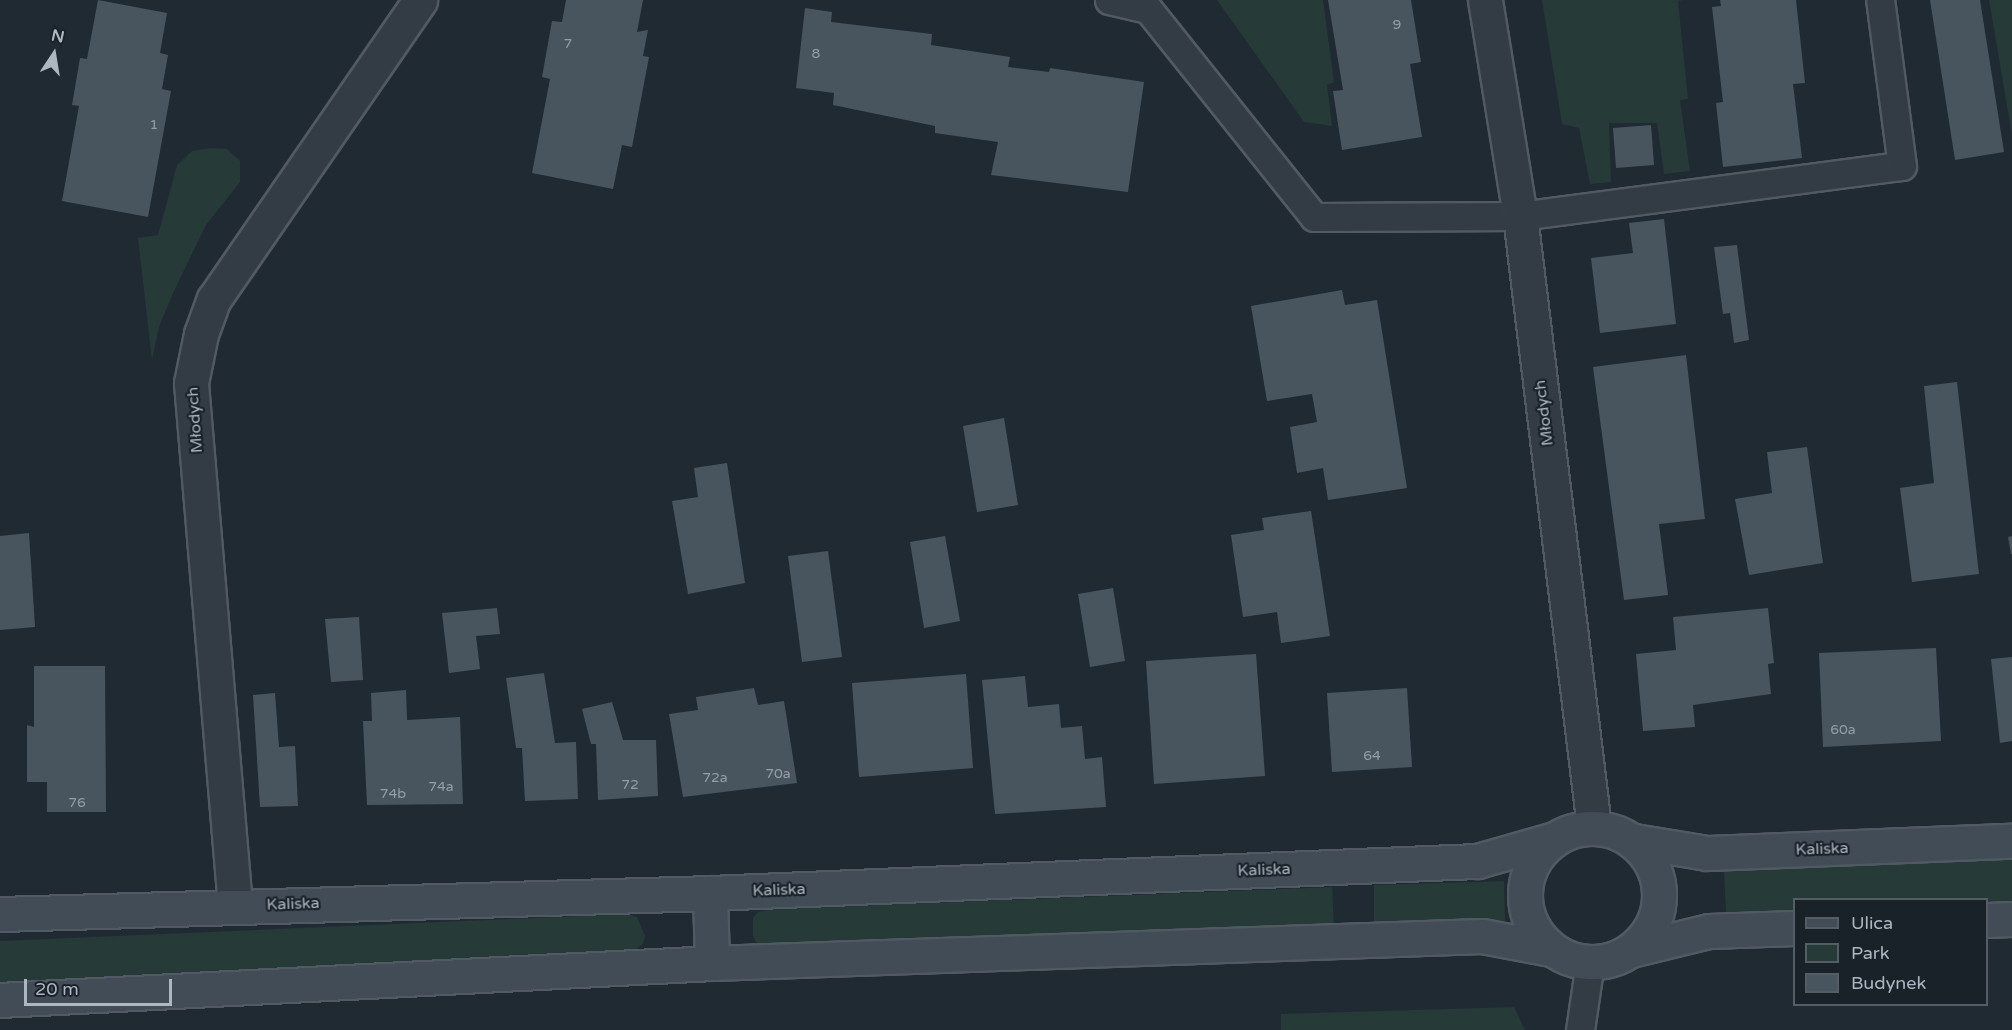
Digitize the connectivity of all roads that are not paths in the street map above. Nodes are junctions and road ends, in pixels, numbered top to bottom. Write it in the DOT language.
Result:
graph roads {
  1 [pos="420,0"];
  2 [pos="1109,0"];
  3 [pos="1485,0"];
  4 [pos="1880,0"];
  5 [pos="1520,216"];
  6 [pos="1594,827"];
  7 [pos="1554,839"];
  8 [pos="1634,841"];
  9 [pos="2012,841"];
  10 [pos="710,893"];
  11 [pos="235,906"];
  12 [pos="0,914"];
  13 [pos="2012,919"];
  14 [pos="1988,920"];
  15 [pos="1793,928"];
  16 [pos="1551,949"];
  17 [pos="1631,950"];
  18 [pos="1590,962"];
  19 [pos="712,963"];
  20 [pos="0,1000"];
  21 [pos="1580,1030"];
  1 -- 11 [label="street, Młodych"];
  2 -- 5 [label="lane"];
  3 -- 5 [label="street, Młodych"];
  4 -- 5 [label="lane"];
  5 -- 6 [label="street, Młodych"];
  6 -- 7 [label="street"];
  6 -- 8 [label="street"];
  7 -- 10 [label="street, Kaliska"];
  7 -- 16 [label="street"];
  8 -- 9 [label="street, Kaliska"];
  8 -- 17 [label="street"];
  10 -- 11 [label="street, Kaliska"];
  10 -- 19 [label="street"];
  11 -- 12 [label="street, Kaliska"];
  13 -- 14 [label="street"];
  15 -- 17 [label="street"];
  16 -- 18 [label="street"];
  16 -- 19 [label="street"];
  17 -- 18 [label="street"];
  18 -- 21 [label="lane"];
  19 -- 20 [label="street"];
}
